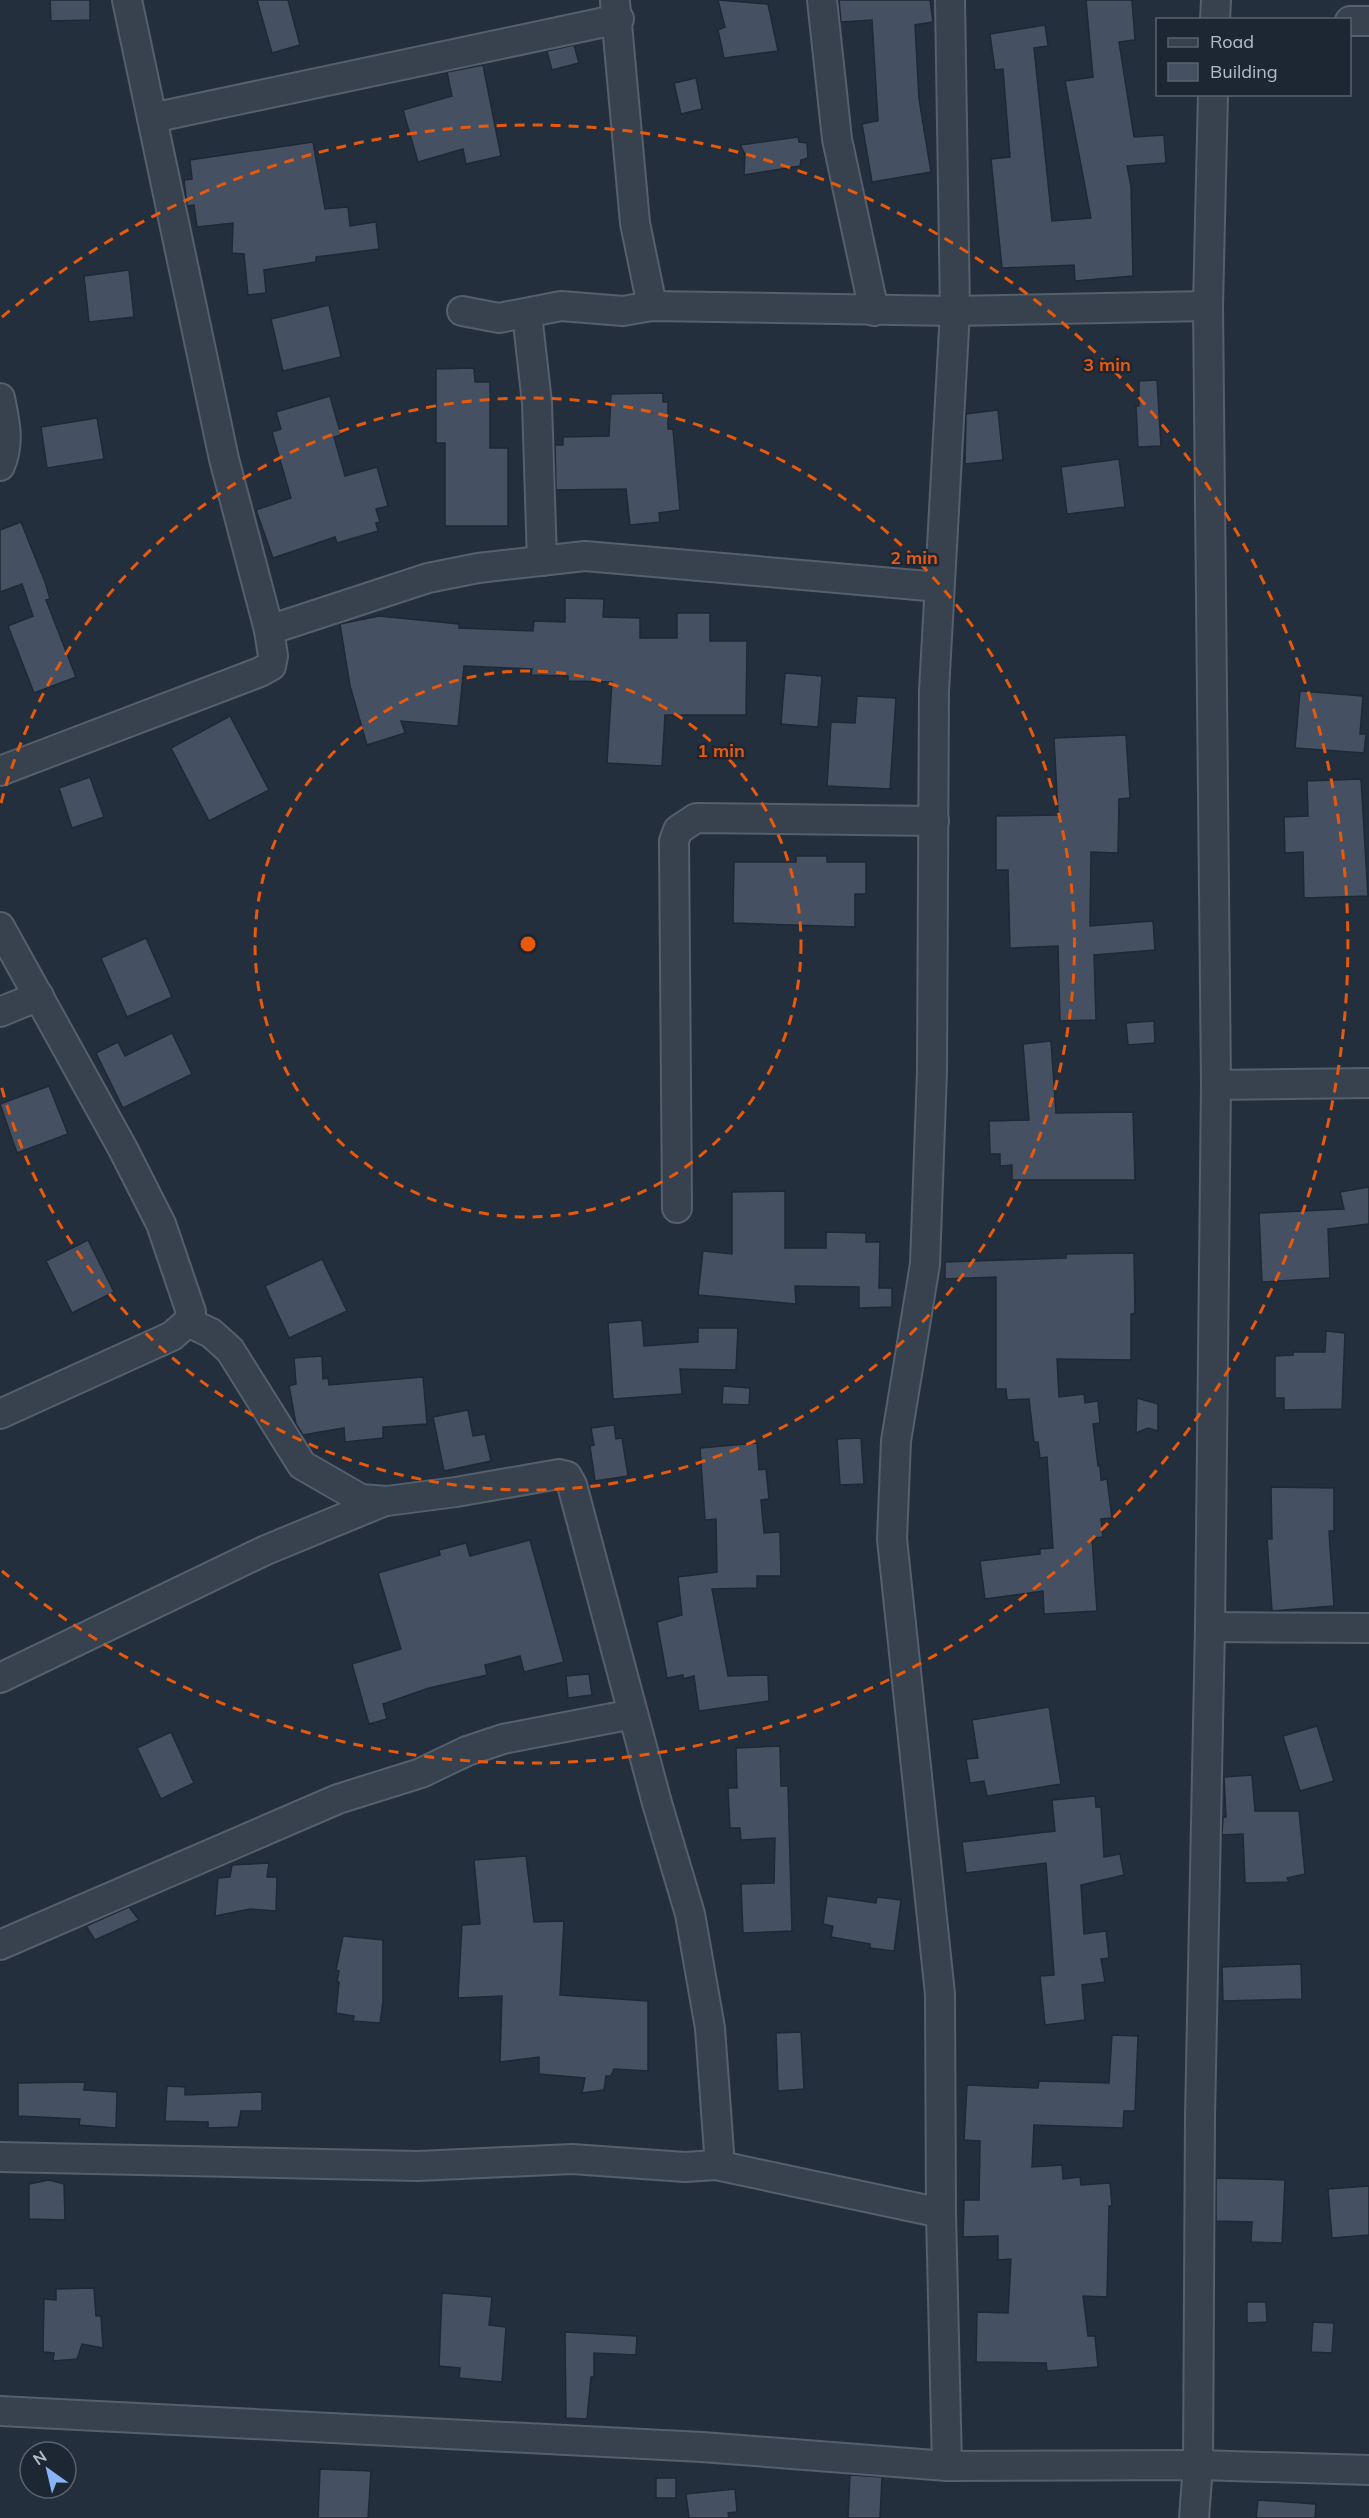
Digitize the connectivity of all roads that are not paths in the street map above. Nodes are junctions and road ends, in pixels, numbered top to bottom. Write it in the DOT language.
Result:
graph roads {
  1 [pos="127,0"];
  2 [pos="822,0"];
  3 [pos="950,0"];
  4 [pos="1216,0"];
  5 [pos="617,9"];
  6 [pos="1215,18"];
  7 [pos="1351,21"];
  8 [pos="1369,21"];
  9 [pos="1213,96"];
  10 [pos="152,118"];
  11 [pos="652,306"];
  12 [pos="1208,306"];
  13 [pos="462,311"];
  14 [pos="874,311"];
  15 [pos="954,311"];
  16 [pos="527,314"];
  17 [pos="0,398"];
  18 [pos="0,466"];
  19 [pos="542,561"];
  20 [pos="939,587"];
  21 [pos="269,630"];
  22 [pos="0,771"];
  23 [pos="934,821"];
  24 [pos="0,927"];
  25 [pos="39,996"];
  26 [pos="0,1012"];
  27 [pos="1369,1083"];
  28 [pos="1215,1085"];
  29 [pos="677,1208"];
  30 [pos="188,1322"];
  31 [pos="0,1414"];
  32 [pos="387,1501"];
  33 [pos="1210,1628"];
  34 [pos="1369,1628"];
  35 [pos="0,1678"];
  36 [pos="633,1714"];
  37 [pos="0,1945"];
  38 [pos="0,2157"];
  39 [pos="716,2165"];
  40 [pos="941,2213"];
  41 [pos="0,2411"];
  42 [pos="1198,2465"];
  43 [pos="947,2466"];
  44 [pos="1369,2470"];
  45 [pos="1194,2518"];
  1 -- 10 [label="street"];
  2 -- 14 [label="street"];
  3 -- 15 [label="street"];
  4 -- 6 [label="street"];
  5 -- 10 [label="street"];
  5 -- 11 [label="street"];
  7 -- 8 [label="street"];
  9 -- 12 [label="street"];
  10 -- 21 [label="street"];
  11 -- 14 [label="street"];
  11 -- 16 [label="street"];
  12 -- 15 [label="street"];
  12 -- 28 [label="street"];
  13 -- 16 [label="street"];
  14 -- 15 [label="street"];
  15 -- 20 [label="street"];
  16 -- 19 [label="street"];
  17 -- 18 [label="street"];
  19 -- 20 [label="street"];
  19 -- 21 [label="street"];
  20 -- 23 [label="street"];
  21 -- 22 [label="street"];
  23 -- 29 [label="street"];
  23 -- 40 [label="street"];
  24 -- 25 [label="street"];
  25 -- 26 [label="street"];
  25 -- 30 [label="street"];
  27 -- 28 [label="street"];
  28 -- 33 [label="street"];
  30 -- 31 [label="street"];
  30 -- 32 [label="street"];
  32 -- 35 [label="street"];
  32 -- 36 [label="street"];
  33 -- 34 [label="street"];
  33 -- 42 [label="street"];
  36 -- 37 [label="street"];
  36 -- 39 [label="street"];
  38 -- 39 [label="street"];
  39 -- 40 [label="street"];
  40 -- 43 [label="street"];
  41 -- 43 [label="street"];
  42 -- 43 [label="street"];
  42 -- 44 [label="street"];
  42 -- 45 [label="street"];
}
